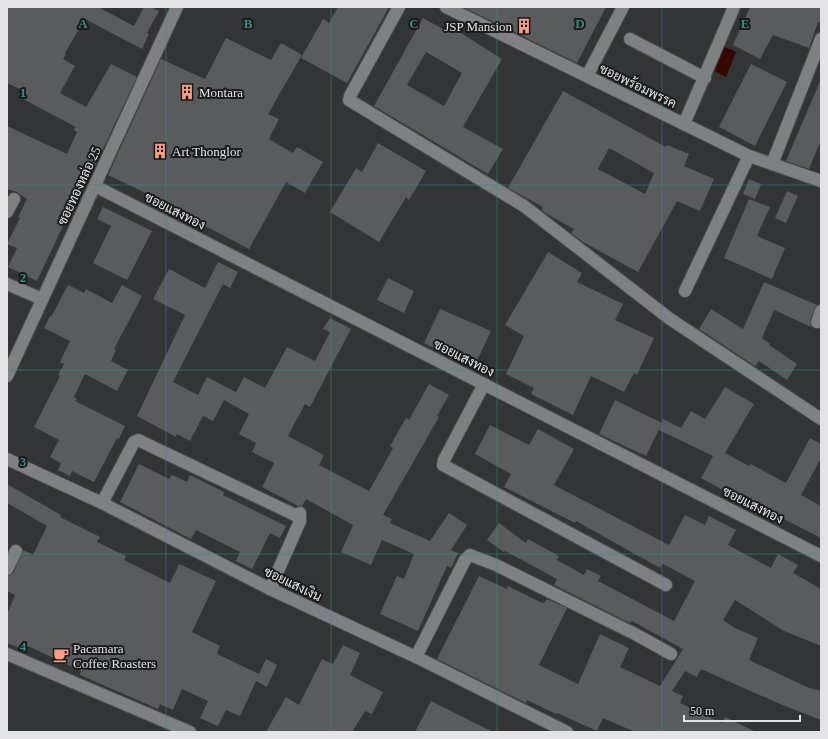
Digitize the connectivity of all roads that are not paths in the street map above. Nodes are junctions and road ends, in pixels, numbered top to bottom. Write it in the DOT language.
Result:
graph roads {
  1 [pos="177,7"];
  2 [pos="399,7"];
  3 [pos="622,7"];
  4 [pos="734,7"];
  5 [pos="453,8"];
  6 [pos="821,39"];
  7 [pos="630,40"];
  8 [pos="587,76"];
  9 [pos="705,78"];
  10 [pos="684,124"];
  11 [pos="749,156"];
  12 [pos="772,164"];
  13 [pos="821,181"];
  14 [pos="94,186"];
  15 [pos="14,199"];
  16 [pos="7,212"];
  17 [pos="7,284"];
  18 [pos="685,291"];
  19 [pos="42,300"];
  20 [pos="7,376"];
  21 [pos="484,384"];
  22 [pos="821,419"];
  23 [pos="7,459"];
  24 [pos="102,503"];
  25 [pos="16,551"];
  26 [pos="821,556"];
  27 [pos="7,570"];
  28 [pos="666,585"];
  29 [pos="270,589"];
  30 [pos="7,654"];
  31 [pos="671,654"];
  32 [pos="416,657"];
  33 [pos="190,732"];
  34 [pos="567,732"];
  1 -- 14 [label="street, ซอยทองหล่อ 25"];
  2 -- 22 [label="street"];
  3 -- 8 [label="street"];
  4 -- 9 [label="street"];
  5 -- 8 [label="street, ซอยพร้อมพรรค"];
  6 -- 12 [label="street"];
  7 -- 9 [label="street"];
  8 -- 10 [label="street, ซอยพร้อมพรรค"];
  9 -- 10 [label="street"];
  10 -- 11 [label="street, ซอยพร้อมพรรค"];
  11 -- 12 [label="street, ซอยพร้อมพรรค"];
  11 -- 18 [label="street"];
  12 -- 13 [label="street, ซอยพร้อมพรรค"];
  14 -- 19 [label="street, ซอยทองหล่อ 25"];
  14 -- 21 [label="street, ซอยแสงทอง"];
  15 -- 16 [label="street"];
  17 -- 19 [label="street"];
  19 -- 20 [label="street, ซอยทองหล่อ 25"];
  21 -- 26 [label="street, ซอยแสงทอง"];
  21 -- 28 [label="street"];
  23 -- 24 [label="street, ซอยแสงเงิน"];
  24 -- 29 [label="street, ซอยแสงเงิน"];
  24 -- 29 [label="street"];
  25 -- 27 [label="street"];
  29 -- 32 [label="street, ซอยแสงเงิน"];
  30 -- 33 [label="street"];
  31 -- 32 [label="street"];
  32 -- 34 [label="street, ซอยแสงเงิน"];
}
